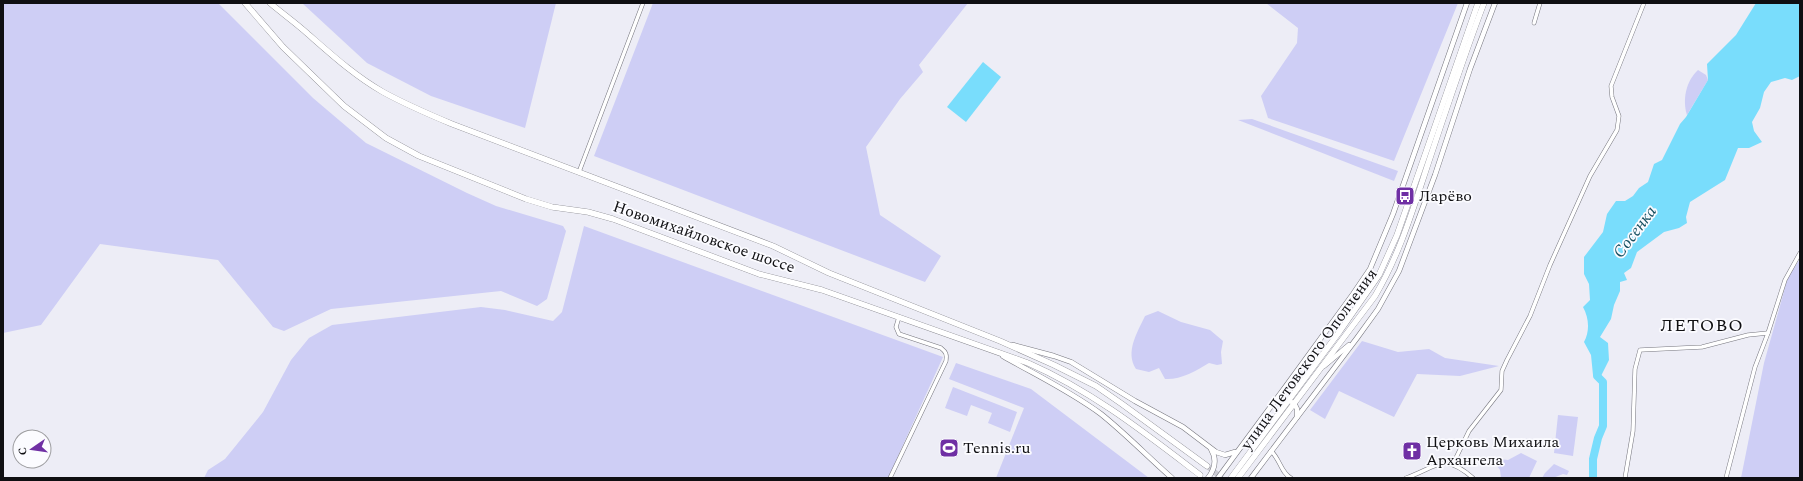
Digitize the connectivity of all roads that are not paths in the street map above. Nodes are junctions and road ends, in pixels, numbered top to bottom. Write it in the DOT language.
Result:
graph roads {
  1 [pos="245,3"];
  2 [pos="270,3"];
  3 [pos="643,3"];
  4 [pos="1467,3"];
  5 [pos="1478,3"];
  6 [pos="1484,3"];
  7 [pos="1495,3"];
  8 [pos="1540,3"];
  9 [pos="1644,3"];
  10 [pos="1534,23"];
  11 [pos="579,172"];
  12 [pos="1800,253"];
  13 [pos="899,317"];
  14 [pos="1768,333"];
  15 [pos="1357,338"];
  16 [pos="1000,341"];
  17 [pos="994,351"];
  18 [pos="1317,372"];
  19 [pos="1275,401"];
  20 [pos="1291,402"];
  21 [pos="1296,417"];
  22 [pos="1210,447"];
  23 [pos="1238,450"];
  24 [pos="1271,451"];
  25 [pos="1453,464"];
  26 [pos="1206,466"];
  27 [pos="1258,469"];
  28 [pos="1200,475"];
  29 [pos="890,478"];
  30 [pos="1172,478"];
  31 [pos="1208,478"];
  32 [pos="1218,478"];
  33 [pos="1231,478"];
  34 [pos="1238,478"];
  35 [pos="1251,478"];
  36 [pos="1257,478"];
  37 [pos="1291,478"];
  38 [pos="1406,478"];
  39 [pos="1474,478"];
  40 [pos="1625,478"];
  41 [pos="1726,478"];
  1 -- 13 [label="main road, Новомихайловское шоссе"];
  2 -- 11 [label="main road, Новомихайловское шоссе"];
  3 -- 11 [label="street"];
  4 -- 19 [label="street"];
  5 -- 20 [label="main road, улица Летовского Ополчения"];
  6 -- 18 [label="main road, улица Летовского Ополчения"];
  7 -- 15 [label="street"];
  8 -- 10 [label="street"];
  9 -- 25 [label="street"];
  11 -- 16 [label="main road, Новомихайловское шоссе"];
  12 -- 14 [label="street"];
  13 -- 17 [label="main road, Новомихайловское шоссе"];
  13 -- 29 [label="street"];
  14 -- 40 [label="street"];
  14 -- 41 [label="street"];
  15 -- 18 [label="street"];
  15 -- 21 [label="street"];
  16 -- 22 [label="street"];
  16 -- 26 [label="main road, Новомихайловское шоссе"];
  17 -- 28 [label="main road, Новомихайловское шоссе"];
  17 -- 30 [label="street"];
  18 -- 20 [label="main road, улица Летовского Ополчения"];
  19 -- 20 [label="street"];
  19 -- 23 [label="street"];
  20 -- 21 [label="street"];
  20 -- 33 [label="main road, улица Летовского Ополчения"];
  20 -- 34 [label="main road, улица Летовского Ополчения"];
  21 -- 24 [label="street"];
  22 -- 23 [label="street"];
  22 -- 31 [label="street"];
  23 -- 32 [label="street"];
  24 -- 27 [label="street"];
  24 -- 37 [label="street"];
  25 -- 38 [label="street"];
  25 -- 39 [label="street"];
  27 -- 35 [label="street"];
  27 -- 36 [label="street"];
}
